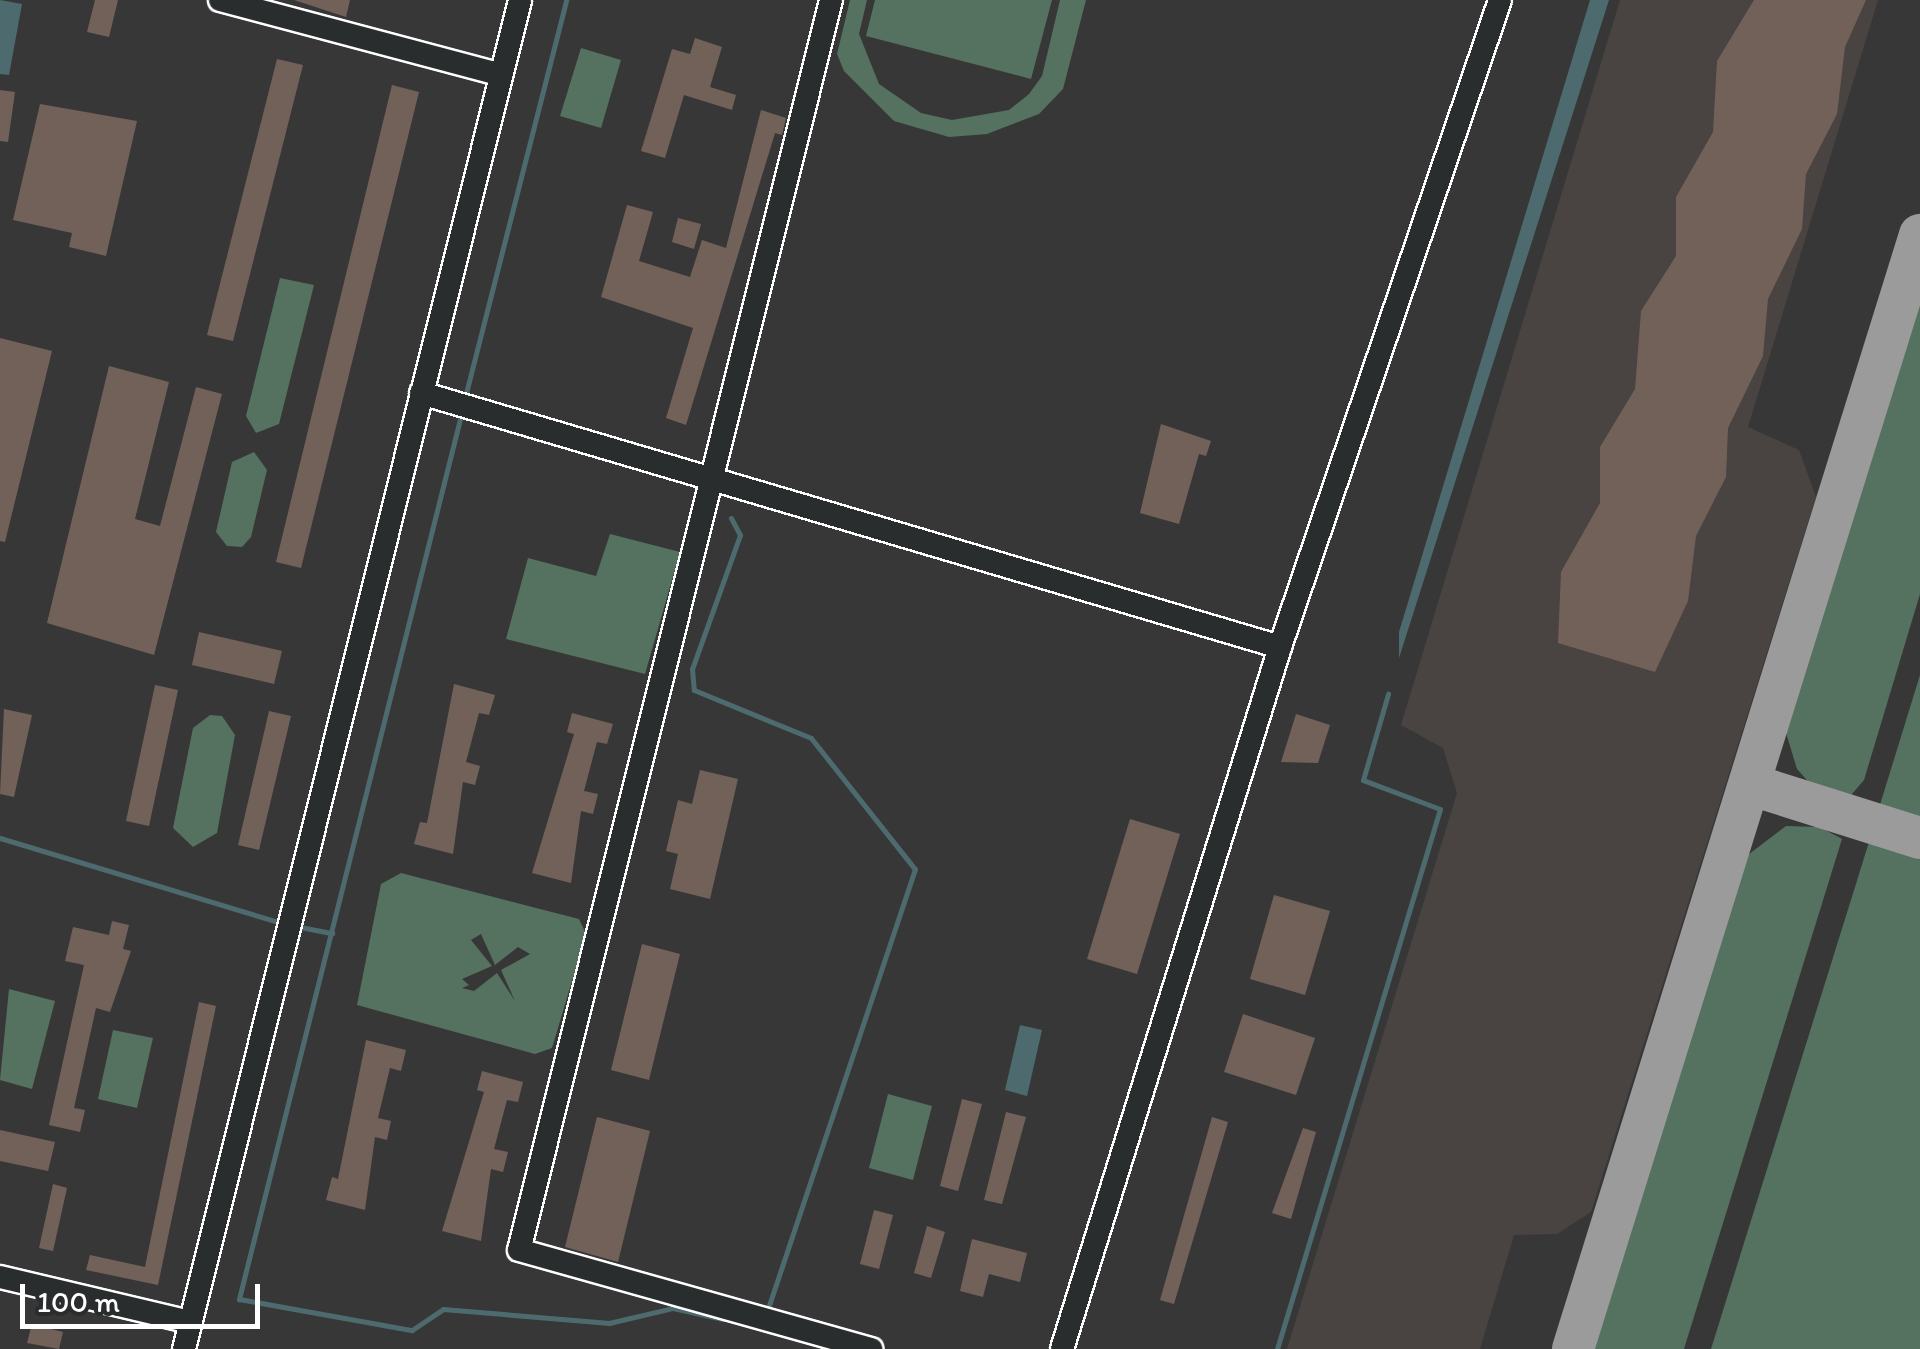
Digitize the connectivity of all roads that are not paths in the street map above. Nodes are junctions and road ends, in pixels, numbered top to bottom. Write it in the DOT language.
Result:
graph roads {
  1 [pos="220,0"];
  2 [pos="520,0"];
  3 [pos="832,0"];
  4 [pos="1500,0"];
  5 [pos="501,76"];
  6 [pos="421,393"];
  7 [pos="716,480"];
  8 [pos="1280,647"];
  9 [pos="0,1277"];
  10 [pos="191,1322"];
  11 [pos="184,1349"];
  12 [pos="872,1349"];
  13 [pos="1062,1349"];
  1 -- 5 [label="street"];
  2 -- 5 [label="street"];
  3 -- 7 [label="street"];
  4 -- 8 [label="street"];
  5 -- 6 [label="street"];
  6 -- 7 [label="street"];
  6 -- 10 [label="street"];
  7 -- 8 [label="street"];
  7 -- 12 [label="street"];
  8 -- 13 [label="street"];
  9 -- 10 [label="street"];
  10 -- 11 [label="street"];
}
